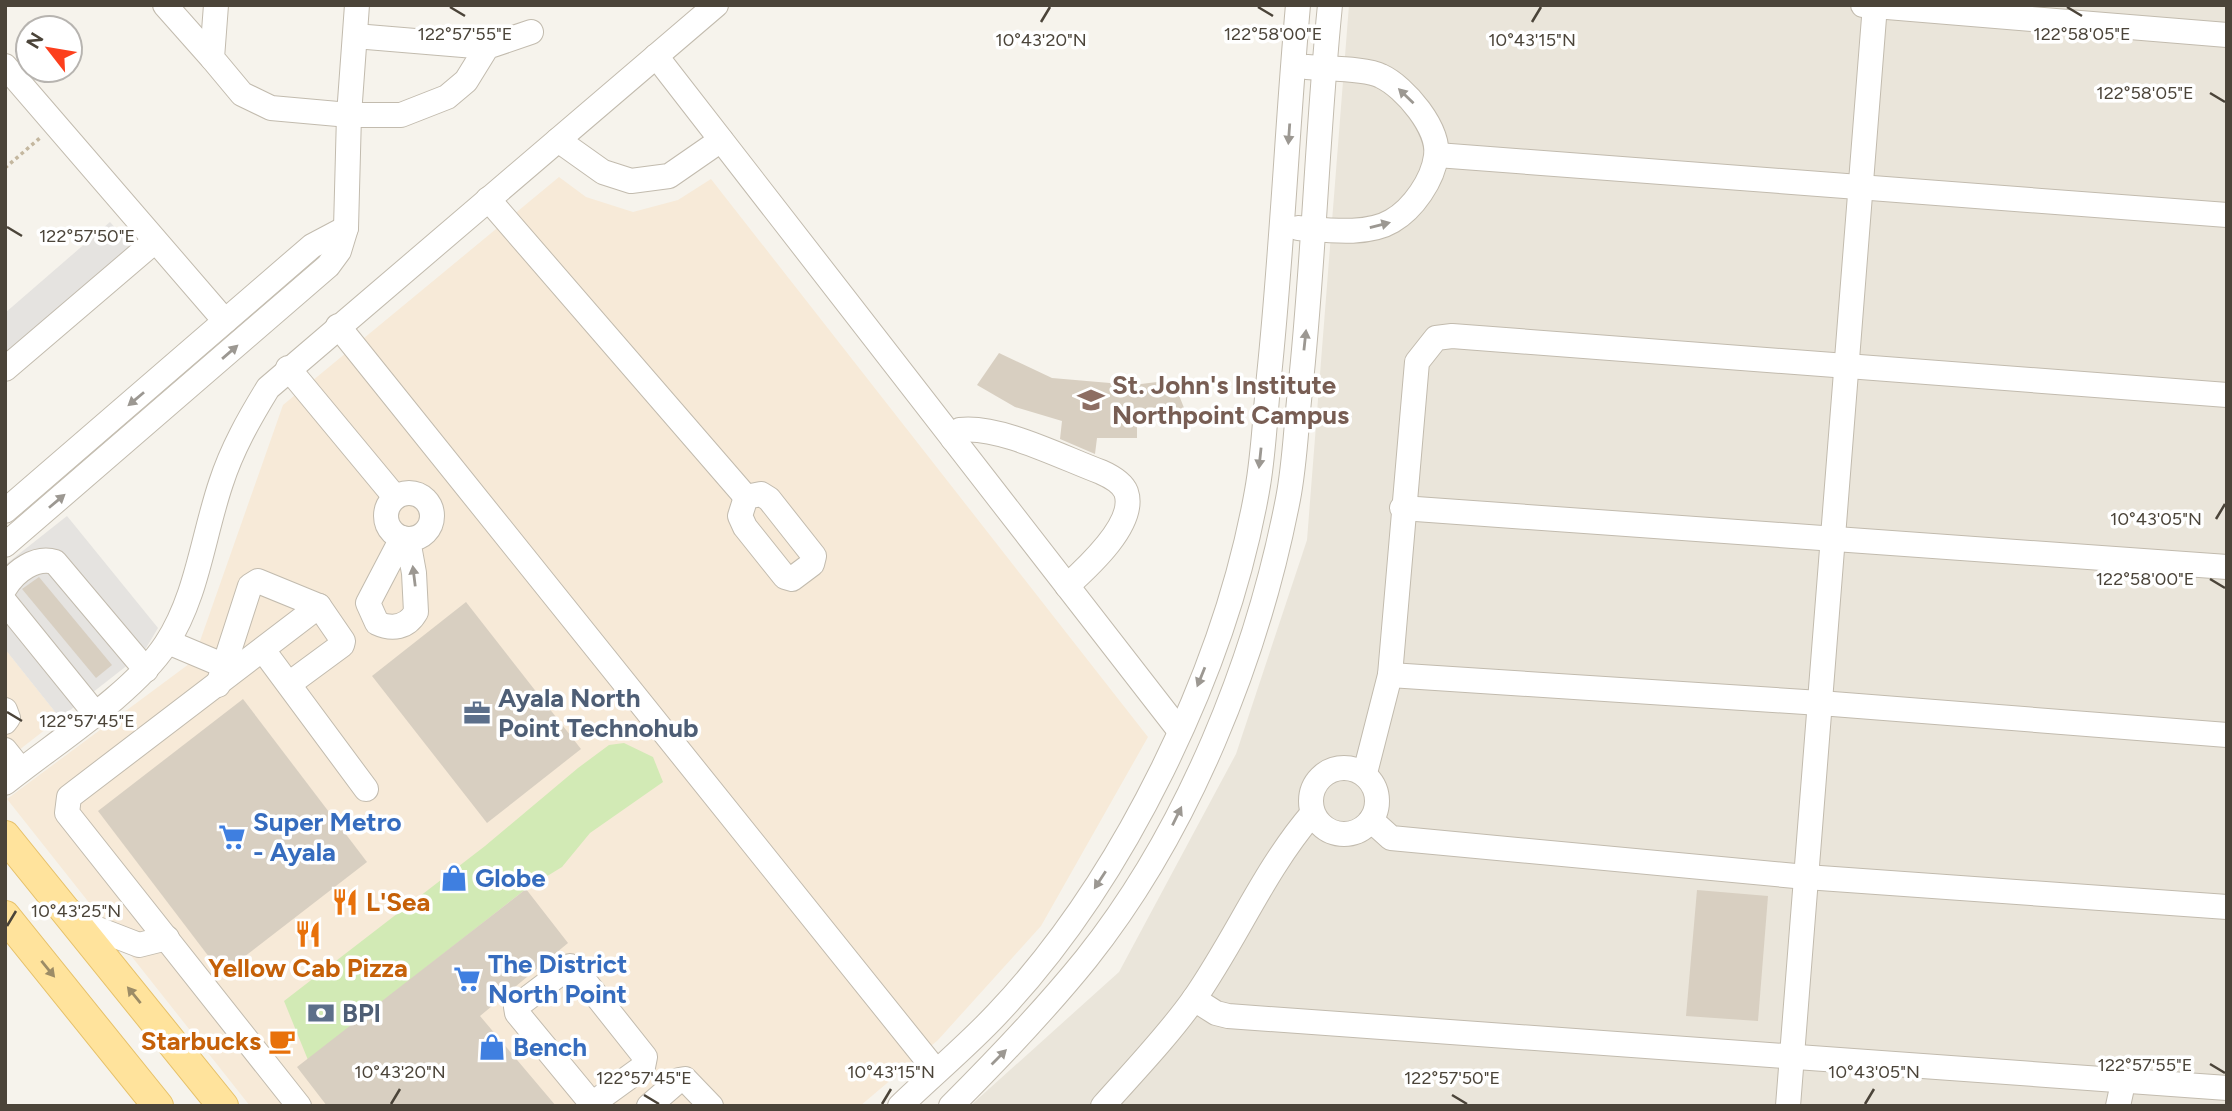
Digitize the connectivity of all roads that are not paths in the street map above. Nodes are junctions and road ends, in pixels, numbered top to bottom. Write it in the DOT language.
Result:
graph roads {
  1 [pos="165,5"];
  2 [pos="216,5"];
  3 [pos="357,5"];
  4 [pos="716,5"];
  5 [pos="1298,5"];
  6 [pos="1330,5"];
  7 [pos="1863,5"];
  8 [pos="1875,6"];
  9 [pos="531,32"];
  10 [pos="2227,35"];
  11 [pos="355,36"];
  12 [pos="487,47"];
  13 [pos="656,56"];
  14 [pos="212,58"];
  15 [pos="5,66"];
  16 [pos="1293,66"];
  17 [pos="1324,69"];
  18 [pos="349,116"];
  19 [pos="558,140"];
  20 [pos="722,140"];
  21 [pos="1437,155"];
  22 [pos="1860,186"];
  23 [pos="488,199"];
  24 [pos="2227,215"];
  25 [pos="1283,226"];
  26 [pos="346,228"];
  27 [pos="1312,229"];
  28 [pos="155,241"];
  29 [pos="280,273"];
  30 [pos="297,294"];
  31 [pos="225,321"];
  32 [pos="338,326"];
  33 [pos="1845,367"];
  34 [pos="288,368"];
  35 [pos="5,369"];
  36 [pos="160,379"];
  37 [pos="2227,395"];
  38 [pos="177,398"];
  39 [pos="953,439"];
  40 [pos="395,497"];
  41 [pos="746,497"];
  42 [pos="1402,508"];
  43 [pos="5,511"];
  44 [pos="1832,537"];
  45 [pos="7,540"];
  46 [pos="2227,567"];
  47 [pos="1238,572"];
  48 [pos="1268,580"];
  49 [pos="1067,586"];
  50 [pos="5,588"];
  51 [pos="5,602"];
  52 [pos="319,606"];
  53 [pos="168,642"];
  54 [pos="263,650"];
  55 [pos="146,670"];
  56 [pos="1390,675"];
  57 [pos="222,676"];
  58 [pos="289,684"];
  59 [pos="1820,703"];
  60 [pos="5,710"];
  61 [pos="94,712"];
  62 [pos="5,723"];
  63 [pos="1179,730"];
  64 [pos="2227,736"];
  65 [pos="5,750"];
  66 [pos="1365,773"];
  67 [pos="13,776"];
  68 [pos="366,789"];
  69 [pos="1312,814"];
  70 [pos="1370,820"];
  71 [pos="5,836"];
  72 [pos="1806,877"];
  73 [pos="55,898"];
  74 [pos="2227,907"];
  75 [pos="5,916"];
  76 [pos="167,938"];
  77 [pos="1194,999"];
  78 [pos="1791,1056"];
  79 [pos="936,1071"];
  80 [pos="2227,1088"];
  81 [pos="2120,1094"];
  82 [pos="592,1105"];
  83 [pos="158,1106"];
  84 [pos="223,1106"];
  85 [pos="299,1106"];
  86 [pos="649,1106"];
  87 [pos="711,1106"];
  88 [pos="900,1106"];
  89 [pos="951,1106"];
  90 [pos="1103,1106"];
  91 [pos="1788,1106"];
  1 -- 14 [label="street"];
  2 -- 14 [label="street"];
  3 -- 11 [label="street"];
  4 -- 13 [label="street"];
  5 -- 16 [label="street"];
  6 -- 17 [label="street"];
  7 -- 8 [label="street"];
  8 -- 10 [label="street"];
  8 -- 22 [label="street"];
  9 -- 12 [label="street"];
  11 -- 12 [label="street"];
  11 -- 18 [label="street"];
  12 -- 18 [label="street"];
  13 -- 19 [label="street"];
  13 -- 20 [label="street"];
  14 -- 18 [label="street"];
  15 -- 28 [label="street"];
  16 -- 17 [label="street"];
  16 -- 25 [label="street, one-way"];
  21 -- 17 [label="street, one-way"];
  17 -- 27 [label="street"];
  18 -- 26 [label="street"];
  19 -- 20 [label="street"];
  19 -- 23 [label="street"];
  20 -- 39 [label="street"];
  21 -- 22 [label="street"];
  27 -- 21 [label="street, one-way"];
  22 -- 24 [label="street"];
  22 -- 33 [label="street"];
  23 -- 32 [label="street"];
  23 -- 41 [label="street"];
  25 -- 27 [label="street"];
  25 -- 47 [label="street, one-way"];
  26 -- 29 [label="street"];
  26 -- 30 [label="street"];
  48 -- 27 [label="street, one-way"];
  28 -- 31 [label="street"];
  28 -- 35 [label="street"];
  29 -- 30 [label="street"];
  29 -- 31 [label="street"];
  38 -- 30 [label="street, one-way"];
  31 -- 36 [label="street"];
  32 -- 34 [label="street"];
  32 -- 79 [label="street"];
  33 -- 37 [label="street"];
  33 -- 42 [label="street"];
  33 -- 44 [label="street"];
  34 -- 40 [label="street"];
  34 -- 53 [label="street"];
  36 -- 38 [label="street"];
  36 -- 43 [label="street, one-way"];
  45 -- 38 [label="street, one-way"];
  39 -- 49 [label="street"];
  39 -- 49 [label="street"];
  40 -- 40 [label="street, one-way"];
  42 -- 44 [label="street"];
  42 -- 56 [label="street"];
  44 -- 46 [label="street"];
  44 -- 59 [label="street"];
  47 -- 48 [label="street"];
  47 -- 63 [label="street, one-way"];
  89 -- 48 [label="street, one-way"];
  49 -- 63 [label="street"];
  50 -- 55 [label="street"];
  51 -- 61 [label="street"];
  52 -- 54 [label="street"];
  52 -- 57 [label="street"];
  52 -- 58 [label="street"];
  53 -- 55 [label="street"];
  53 -- 57 [label="street"];
  54 -- 57 [label="street"];
  54 -- 58 [label="street"];
  55 -- 61 [label="street"];
  56 -- 59 [label="street"];
  56 -- 66 [label="street"];
  57 -- 76 [label="street"];
  58 -- 68 [label="street"];
  59 -- 64 [label="street"];
  59 -- 72 [label="street"];
  60 -- 62 [label="street"];
  61 -- 67 [label="street"];
  63 -- 79 [label="street, one-way"];
  65 -- 67 [label="street"];
  66 -- 69 [label="street"];
  66 -- 70 [label="street"];
  69 -- 70 [label="street"];
  69 -- 77 [label="street"];
  70 -- 72 [label="street"];
  71 -- 73 [label="main road"];
  72 -- 74 [label="street"];
  72 -- 78 [label="street"];
  73 -- 76 [label="street"];
  84 -- 73 [label="main road, one-way"];
  75 -- 83 [label="main road, one-way"];
  76 -- 85 [label="street"];
  77 -- 78 [label="street"];
  77 -- 90 [label="street"];
  78 -- 81 [label="street"];
  78 -- 91 [label="street"];
  79 -- 88 [label="street"];
  80 -- 81 [label="street"];
  82 -- 82 [label="street"];
  86 -- 87 [label="street"];
}
